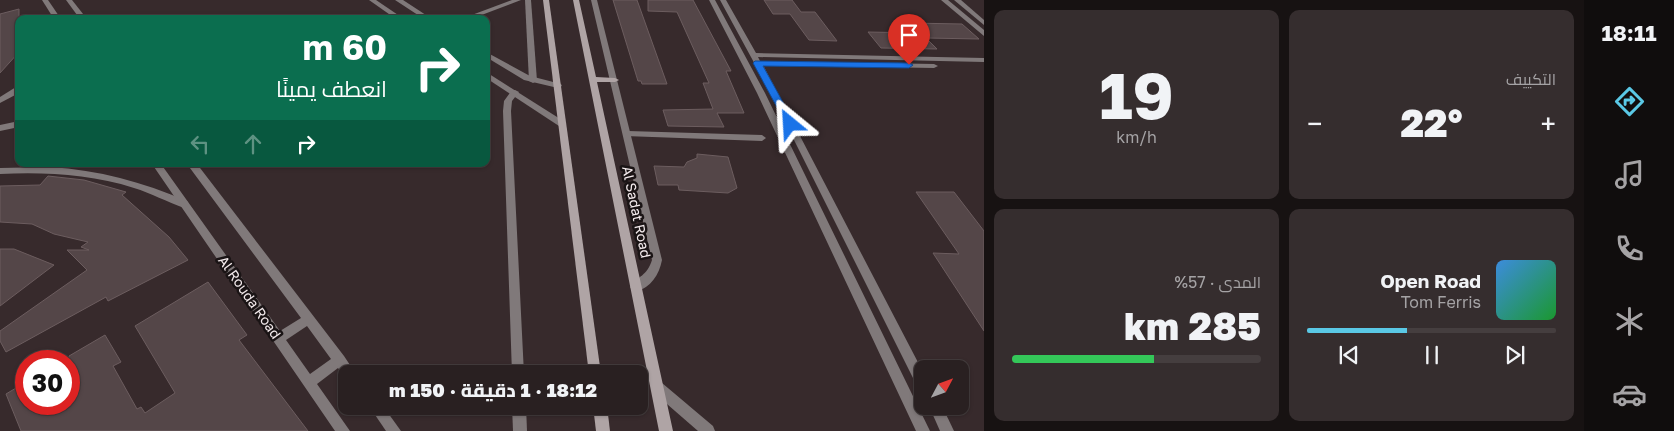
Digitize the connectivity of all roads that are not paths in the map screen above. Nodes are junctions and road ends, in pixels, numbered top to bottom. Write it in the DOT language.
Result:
graph roads {
  1 [pos="44,0"];
  2 [pos="69,0"];
  3 [pos="372,0"];
  4 [pos="398,0"];
  5 [pos="518,0"];
  6 [pos="528,0"];
  7 [pos="546,0"];
  8 [pos="576,0"];
  9 [pos="594,0"];
  10 [pos="712,0"];
  11 [pos="723,0"];
  12 [pos="944,0"];
  13 [pos="958,0"];
  14 [pos="55,15"];
  15 [pos="81,15"];
  16 [pos="395,15"];
  17 [pos="422,15"];
  18 [pos="475,15"];
  19 [pos="984,23"];
  20 [pos="984,34"];
  21 [pos="730,35"];
  22 [pos="742,35"];
  23 [pos="490,56"];
  24 [pos="755,59"];
  25 [pos="984,60"];
  26 [pos="984,66"];
  27 [pos="490,77"];
  28 [pos="593,79"];
  29 [pos="615,80"];
  30 [pos="533,81"];
  31 [pos="558,86"];
  32 [pos="15,92"];
  33 [pos="514,92"];
  34 [pos="774,92"];
  35 [pos="761,93"];
  36 [pos="0,101"];
  37 [pos="562,124"];
  38 [pos="15,125"];
  39 [pos="0,128"];
  40 [pos="628,134"];
  41 [pos="762,138"];
  42 [pos="158,167"];
  43 [pos="194,167"];
  44 [pos="0,171"];
  45 [pos="184,204"];
  46 [pos="636,287"];
  47 [pos="309,319"];
  48 [pos="279,338"];
  49 [pos="340,360"];
  50 [pos="344,365"];
  51 [pos="518,365"];
  52 [pos="594,365"];
  53 [pos="914,366"];
  54 [pos="309,382"];
  55 [pos="657,387"];
  56 [pos="382,415"];
  57 [pos="519,415"];
  58 [pos="601,415"];
  59 [pos="939,415"];
  60 [pos="343,431"];
  61 [pos="394,431"];
  62 [pos="520,431"];
  63 [pos="603,431"];
  64 [pos="666,431"];
  65 [pos="708,431"];
  66 [pos="923,431"];
  67 [pos="947,431"];
  1 -- 14 [label="street"];
  2 -- 15 [label="street"];
  3 -- 16 [label="street"];
  4 -- 17 [label="street"];
  5 -- 18 [label="street"];
  6 -- 30 [label="street"];
  7 -- 31 [label="main road"];
  8 -- 28 [label="main road, Al Sadat Road"];
  9 -- 29 [label="street"];
  10 -- 21 [label="street"];
  11 -- 22 [label="street"];
  12 -- 20 [label="street"];
  13 -- 19 [label="street"];
  21 -- 22 [label="street"];
  21 -- 35 [label="street"];
  22 -- 24 [label="street"];
  23 -- 30 [label="street"];
  24 -- 25 [label="street"];
  24 -- 26 [label="street"];
  24 -- 34 [label="street"];
  27 -- 33 [label="street"];
  28 -- 29 [label="main road"];
  28 -- 46 [label="main road, Al Sadat Road"];
  29 -- 40 [label="street"];
  30 -- 31 [label="street"];
  30 -- 33 [label="street"];
  31 -- 37 [label="main road"];
  32 -- 36 [label="street"];
  33 -- 37 [label="street"];
  33 -- 51 [label="street"];
  34 -- 35 [label="street"];
  34 -- 53 [label="street"];
  35 -- 66 [label="street"];
  37 -- 52 [label="main road"];
  38 -- 39 [label="street"];
  40 -- 41 [label="street"];
  40 -- 46 [label="street"];
  42 -- 45 [label="street, Al Rouda Road"];
  43 -- 47 [label="street"];
  44 -- 45 [label="street"];
  45 -- 48 [label="street, Al Rouda Road"];
  46 -- 55 [label="main road, Al Sadat Road"];
  47 -- 48 [label="street"];
  47 -- 49 [label="street"];
  48 -- 54 [label="street, Al Rouda Road"];
  49 -- 50 [label="street"];
  49 -- 54 [label="street"];
  54 -- 60 [label="street, Al Rouda Road"];
  55 -- 64 [label="main road, Al Sadat Road"];
  55 -- 65 [label="street"];
  56 -- 61 [label="street"];
  57 -- 62 [label="street"];
  58 -- 63 [label="main road"];
  59 -- 67 [label="street"];
}
